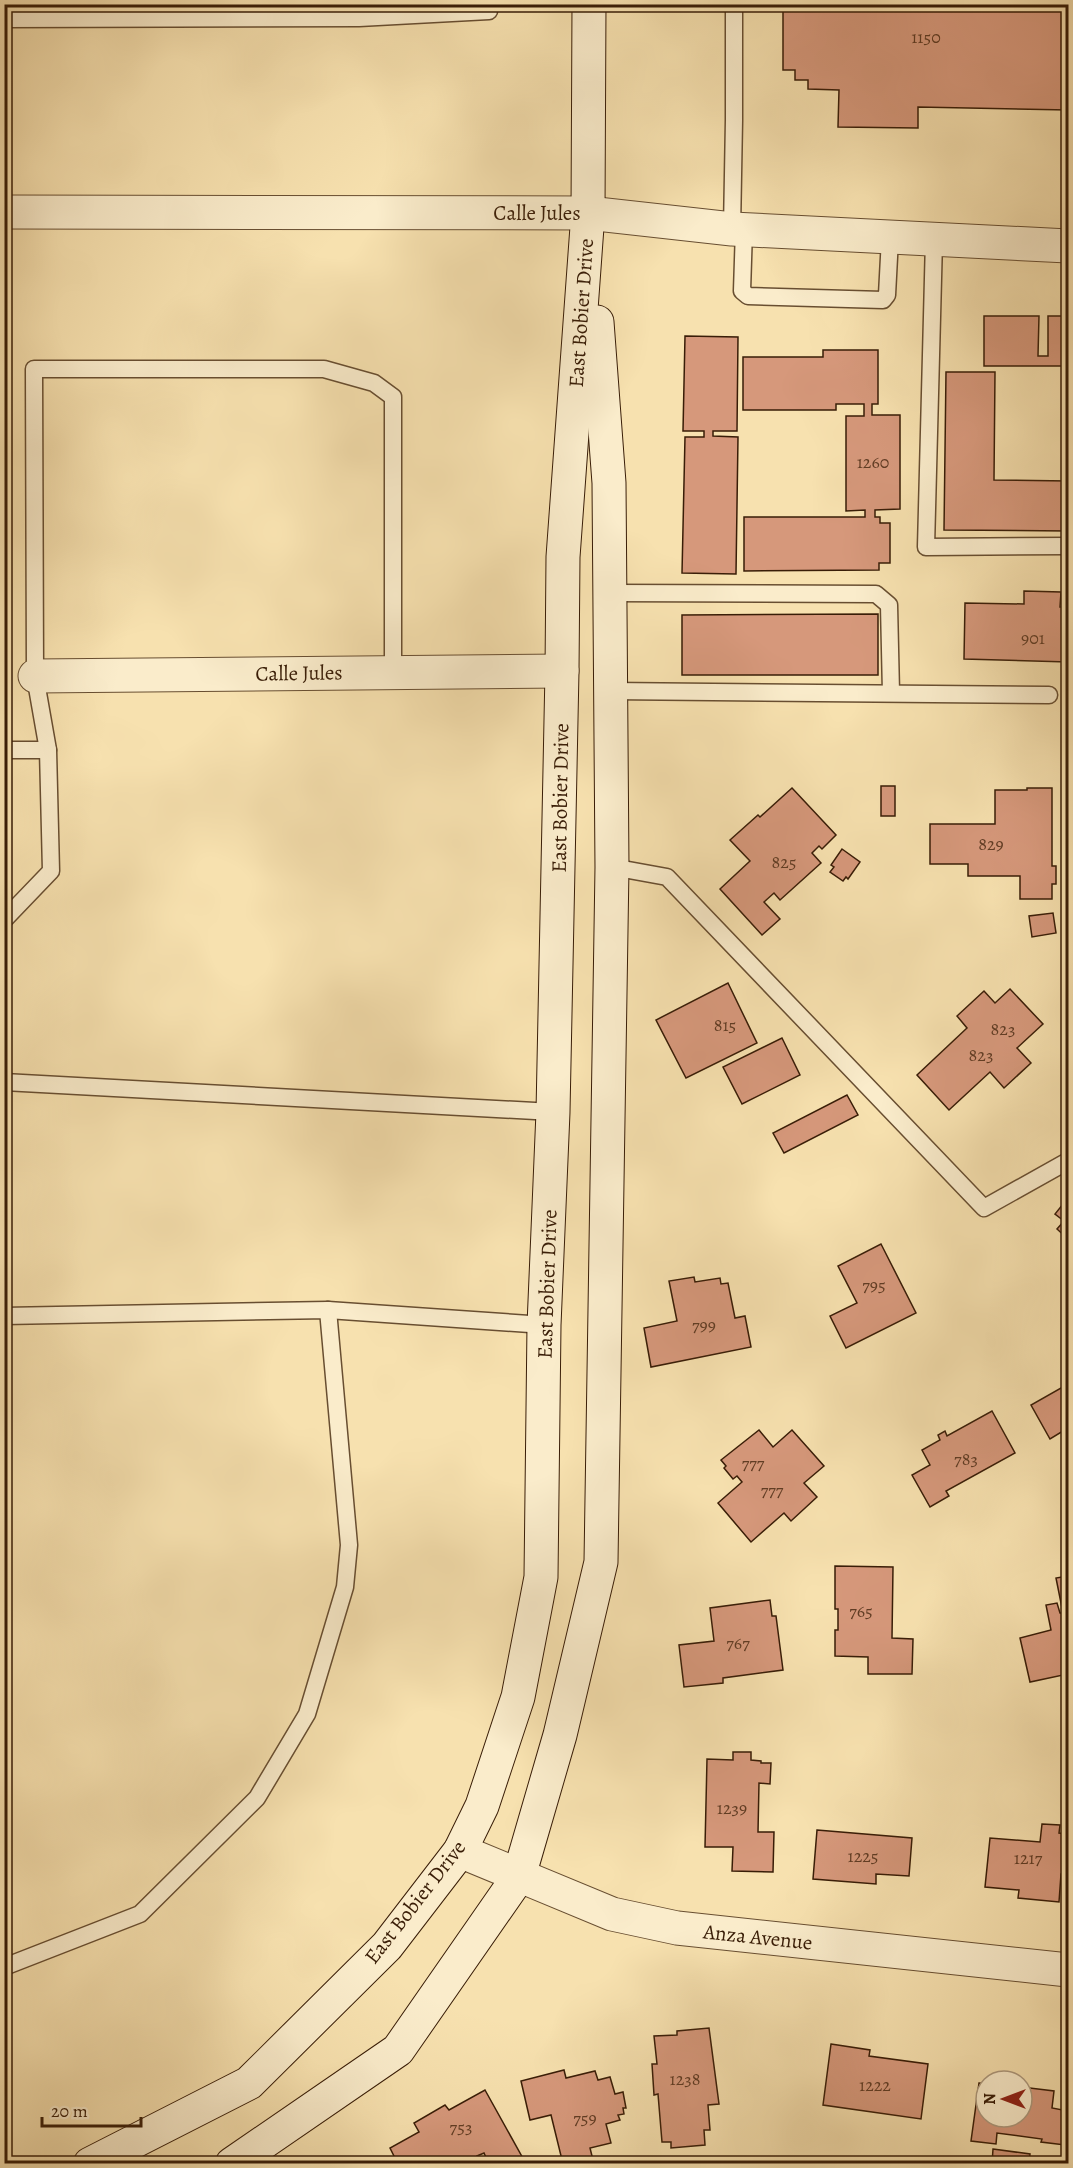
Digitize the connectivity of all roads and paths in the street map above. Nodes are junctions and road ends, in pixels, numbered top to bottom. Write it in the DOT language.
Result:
graph roads {
  1 [pos="589,4"];
  2 [pos="734,4"];
  3 [pos="103,11"];
  4 [pos="359,11"];
  5 [pos="489,11"];
  6 [pos="4,19"];
  7 [pos="4,212"];
  8 [pos="588,213"];
  9 [pos="738,229"];
  10 [pos="890,238"];
  11 [pos="934,240"];
  12 [pos="1068,246"];
  13 [pos="1068,546"];
  14 [pos="610,593"];
  15 [pos="562,671"];
  16 [pos="393,672"];
  17 [pos="35,676"];
  18 [pos="610,691"];
  19 [pos="891,693"];
  20 [pos="1049,695"];
  21 [pos="4,750"];
  22 [pos="48,750"];
  23 [pos="612,867"];
  24 [pos="4,920"];
  25 [pos="4,1082"];
  26 [pos="553,1112"];
  27 [pos="1068,1161"];
  28 [pos="328,1310"];
  29 [pos="4,1316"];
  30 [pos="544,1325"];
  31 [pos="460,1851"];
  32 [pos="519,1876"];
  33 [pos="4,1967"];
  34 [pos="1068,1970"];
  35 [pos="90,2163"];
  36 [pos="232,2163"];
  1 -- 8 [label="main road, East Bobier Drive"];
  2 -- 9 [label="lane"];
  3 -- 4 [label="lane"];
  3 -- 6 [label="lane"];
  4 -- 5 [label="lane"];
  7 -- 8 [label="main road, Calle Jules"];
  8 -- 9 [label="main road, Calle Jules"];
  8 -- 14 [label="main road, East Bobier Drive"];
  8 -- 15 [label="main road, East Bobier Drive"];
  9 -- 10 [label="main road, Calle Jules"];
  9 -- 10 [label="lane"];
  10 -- 11 [label="main road, Calle Jules"];
  11 -- 12 [label="main road, Calle Jules"];
  11 -- 13 [label="lane"];
  14 -- 18 [label="main road, East Bobier Drive"];
  14 -- 19 [label="lane"];
  15 -- 16 [label="main road, Calle Jules"];
  15 -- 26 [label="main road, East Bobier Drive"];
  16 -- 17 [label="main road, Calle Jules"];
  16 -- 17 [label="lane"];
  17 -- 22 [label="lane"];
  18 -- 19 [label="lane"];
  18 -- 23 [label="main road, East Bobier Drive"];
  19 -- 20 [label="lane"];
  21 -- 22 [label="lane"];
  22 -- 24 [label="lane"];
  23 -- 27 [label="lane"];
  23 -- 32 [label="main road, East Bobier Drive"];
  25 -- 26 [label="lane"];
  26 -- 30 [label="main road, East Bobier Drive"];
  28 -- 29 [label="lane"];
  28 -- 30 [label="lane"];
  28 -- 33 [label="lane"];
  30 -- 31 [label="main road, East Bobier Drive"];
  31 -- 32 [label="main road, Anza Avenue"];
  31 -- 35 [label="main road, East Bobier Drive"];
  32 -- 34 [label="main road, Anza Avenue"];
  32 -- 36 [label="main road, East Bobier Drive"];
}
